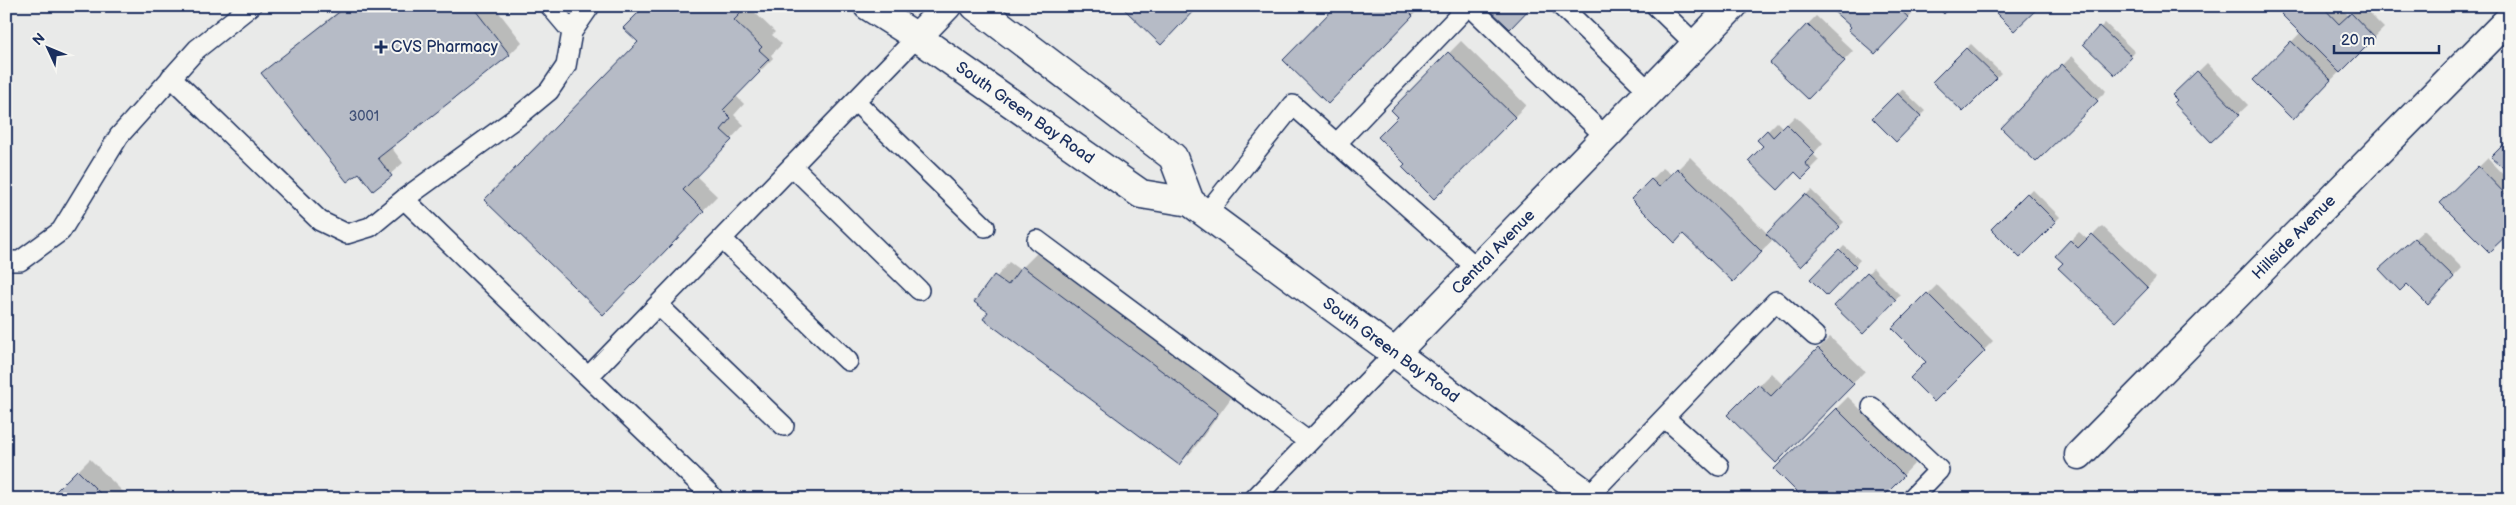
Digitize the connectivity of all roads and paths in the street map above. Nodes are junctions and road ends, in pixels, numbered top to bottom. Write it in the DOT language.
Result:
graph roads {
  1 [pos="251,6"];
  2 [pos="550,6"];
  3 [pos="590,6"];
  4 [pos="868,6"];
  5 [pos="946,6"];
  6 [pos="975,6"];
  7 [pos="1469,6"];
  8 [pos="1561,6"];
  9 [pos="1656,6"];
  10 [pos="1733,6"];
  11 [pos="2510,18"];
  12 [pos="572,32"];
  13 [pos="917,37"];
  14 [pos="1696,45"];
  15 [pos="171,77"];
  16 [pos="1650,92"];
  17 [pos="855,101"];
  18 [pos="1606,137"];
  19 [pos="1336,144"];
  20 [pos="792,166"];
  21 [pos="404,199"];
  22 [pos="1198,208"];
  23 [pos="985,227"];
  24 [pos="722,239"];
  25 [pos="1037,240"];
  26 [pos="6,262"];
  27 [pos="1478,269"];
  28 [pos="920,290"];
  29 [pos="658,305"];
  30 [pos="1815,336"];
  31 [pos="1395,353"];
  32 [pos="848,361"];
  33 [pos="588,377"];
  34 [pos="1872,407"];
  35 [pos="1665,418"];
  36 [pos="784,426"];
  37 [pos="1309,442"];
  38 [pos="2079,455"];
  39 [pos="1719,466"];
  40 [pos="712,496"];
  41 [pos="1591,497"];
  42 [pos="1254,499"];
  43 [pos="1912,499"];
  1 -- 15 [label="lane"];
  2 -- 12 [label="lane"];
  3 -- 12 [label="lane"];
  4 -- 13 [label="main road, South Green Bay Road"];
  5 -- 13 [label="main road"];
  6 -- 22 [label="main road"];
  7 -- 18 [label="lane"];
  7 -- 19 [label="lane"];
  8 -- 16 [label="lane"];
  9 -- 14 [label="lane"];
  10 -- 14 [label="main road, Central Avenue"];
  11 -- 38 [label="main road, Hillside Avenue"];
  12 -- 21 [label="lane"];
  13 -- 17 [label="lane"];
  13 -- 22 [label="main road, South Green Bay Road"];
  14 -- 16 [label="main road, Central Avenue"];
  15 -- 21 [label="lane"];
  15 -- 26 [label="lane"];
  16 -- 18 [label="main road, Central Avenue"];
  17 -- 20 [label="lane"];
  17 -- 23 [label="lane"];
  18 -- 27 [label="main road, Central Avenue"];
  19 -- 22 [label="lane"];
  19 -- 27 [label="lane"];
  20 -- 24 [label="lane"];
  20 -- 28 [label="lane"];
  21 -- 33 [label="lane"];
  22 -- 31 [label="main road, South Green Bay Road"];
  24 -- 29 [label="lane"];
  24 -- 32 [label="lane"];
  25 -- 37 [label="lane"];
  27 -- 31 [label="main road, Central Avenue"];
  29 -- 33 [label="lane"];
  29 -- 36 [label="lane"];
  30 -- 35 [label="lane"];
  31 -- 37 [label="lane, Central Avenue"];
  31 -- 41 [label="main road, South Green Bay Road"];
  33 -- 40 [label="lane"];
  34 -- 43 [label="lane"];
  35 -- 39 [label="lane"];
  35 -- 41 [label="lane"];
  37 -- 42 [label="lane, Central Avenue"];
}
